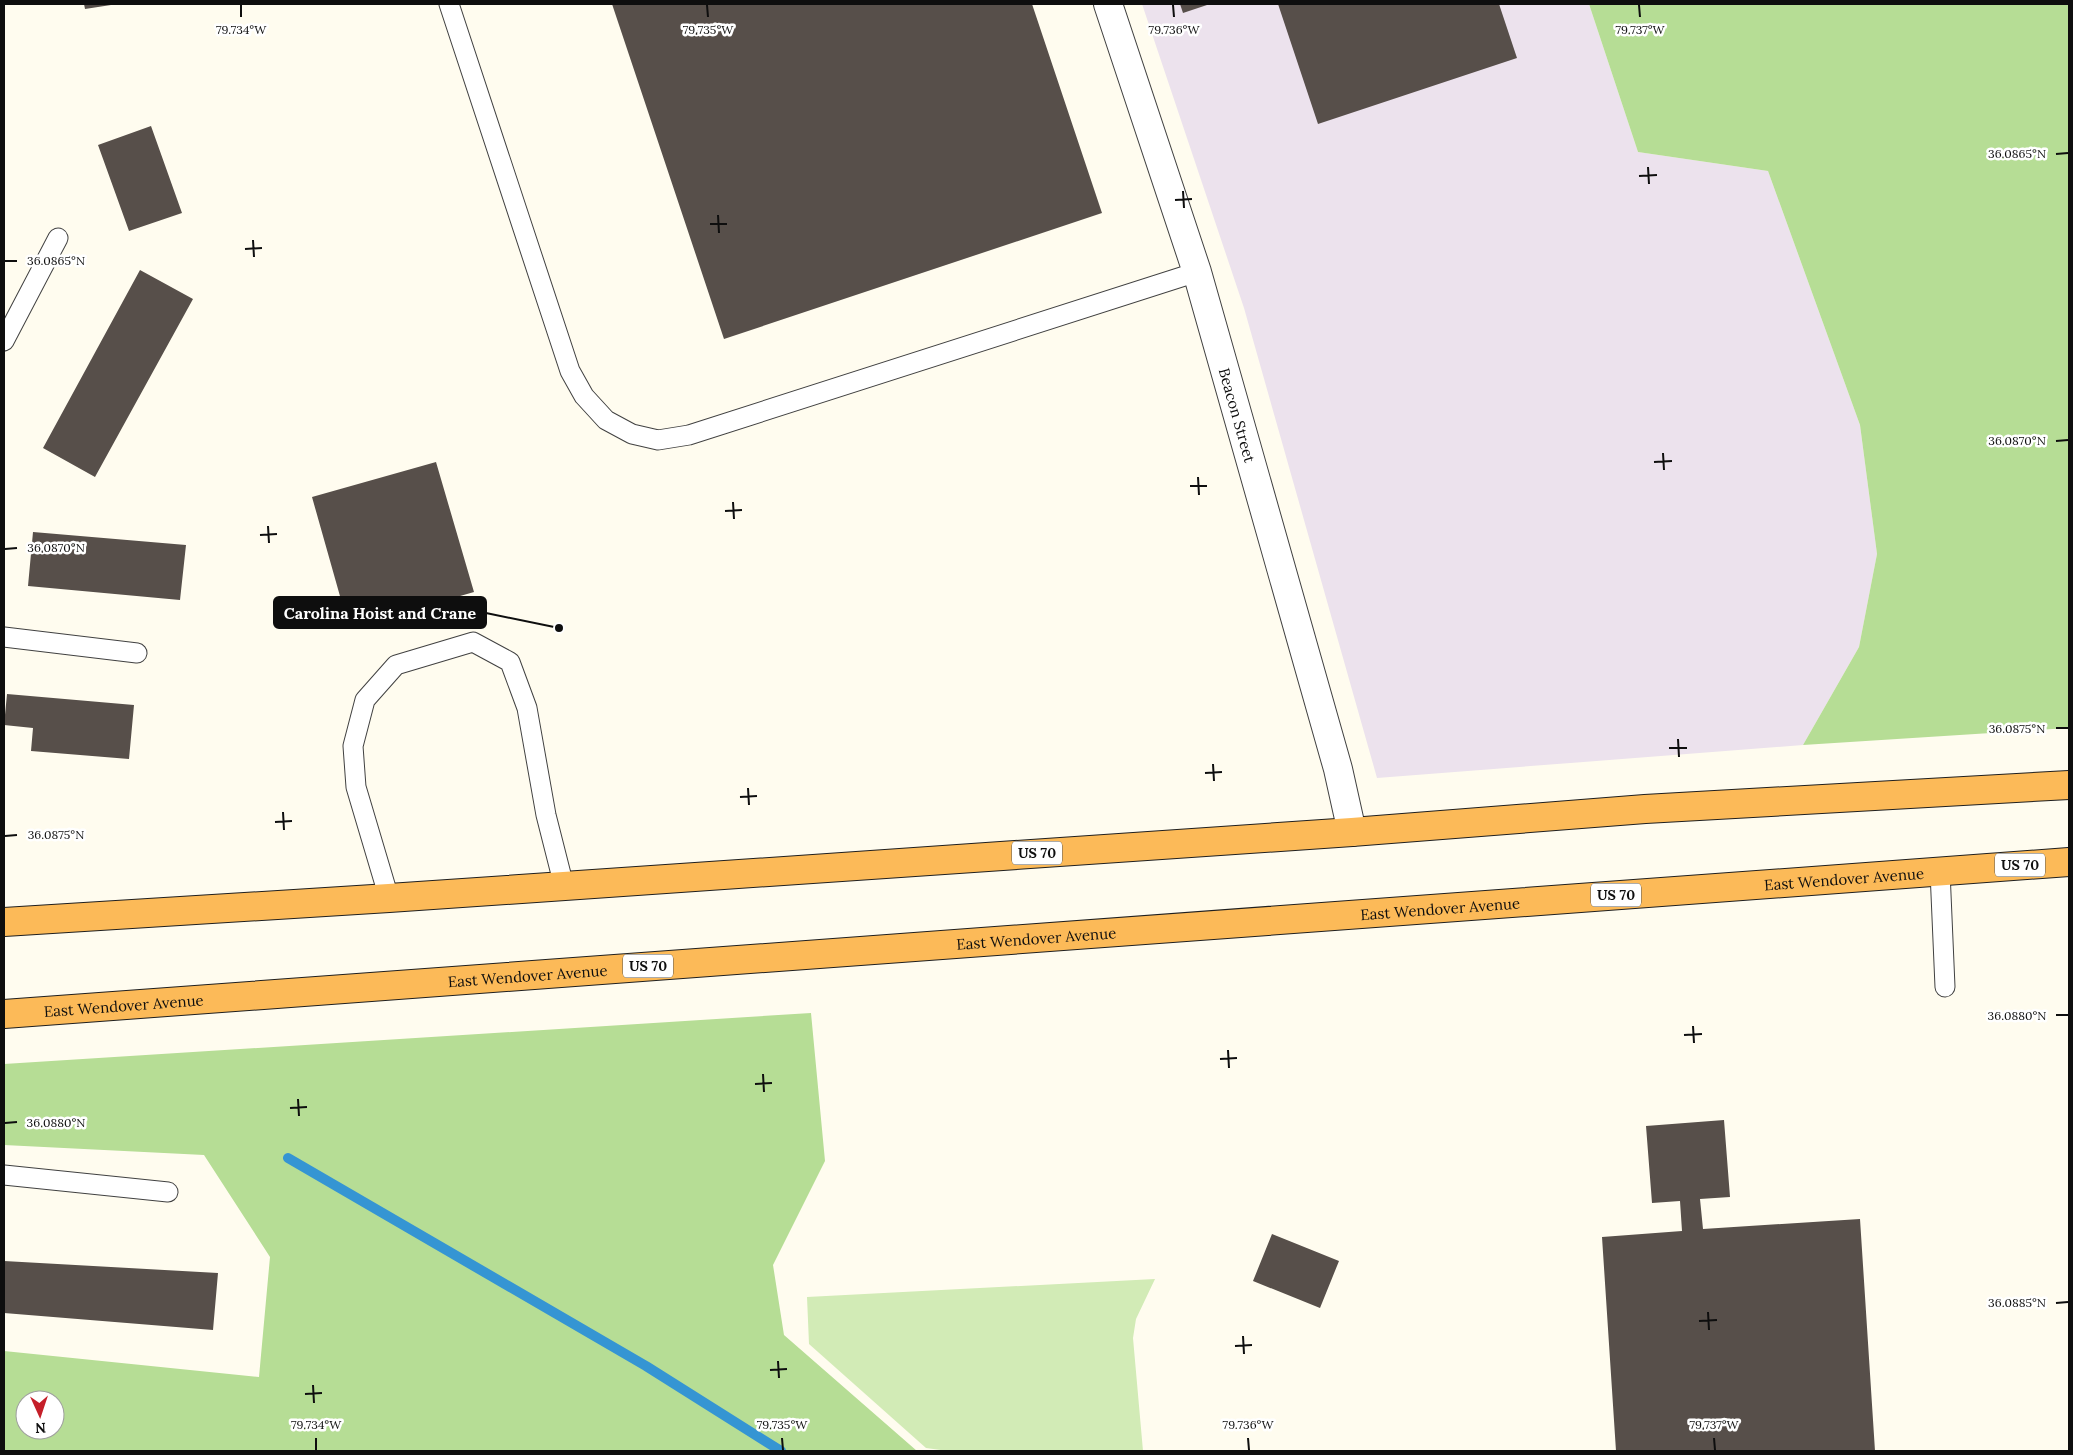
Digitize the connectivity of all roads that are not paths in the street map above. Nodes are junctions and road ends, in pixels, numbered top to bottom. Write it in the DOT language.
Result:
graph roads {
  1 [pos="449,4"];
  2 [pos="1108,4"];
  3 [pos="58,238"];
  4 [pos="1197,272"];
  5 [pos="4,341"];
  6 [pos="4,636"];
  7 [pos="137,652"];
  8 [pos="2069,785"];
  9 [pos="1352,832"];
  10 [pos="2069,862"];
  11 [pos="1970,869"];
  12 [pos="1940,871"];
  13 [pos="2069,874"];
  14 [pos="564,886"];
  15 [pos="389,898"];
  16 [pos="4,922"];
  17 [pos="1945,987"];
  18 [pos="4,1014"];
  19 [pos="4,1175"];
  20 [pos="168,1192"];
  1 -- 4 [label="lane"];
  2 -- 4 [label="street, Beacon Street"];
  3 -- 5 [label="lane"];
  4 -- 9 [label="street, Beacon Street"];
  6 -- 7 [label="lane"];
  8 -- 9 [label="highway, US 70"];
  9 -- 14 [label="highway, US 70"];
  10 -- 11 [label="highway, East Wendover Avenue / US 70"];
  11 -- 12 [label="highway, East Wendover Avenue / US 70"];
  11 -- 13 [label="highway"];
  12 -- 17 [label="lane"];
  12 -- 18 [label="highway, East Wendover Avenue / US 70"];
  14 -- 15 [label="highway, US 70"];
  14 -- 15 [label="lane"];
  15 -- 16 [label="highway, US 70"];
  19 -- 20 [label="lane"];
}
